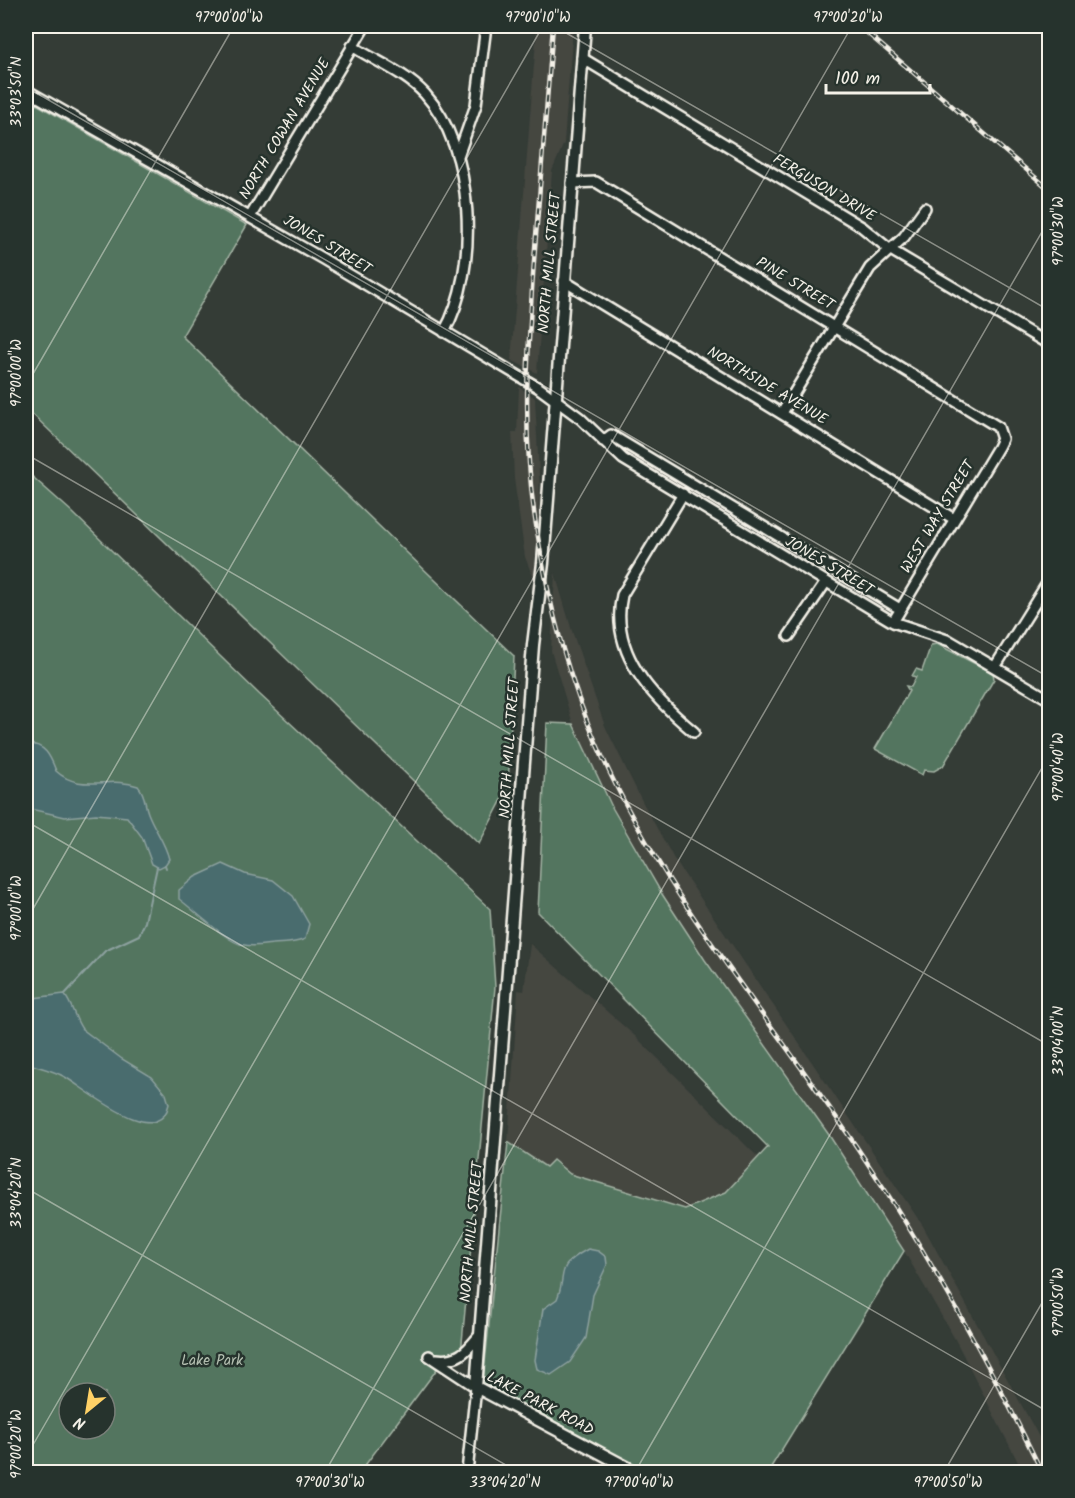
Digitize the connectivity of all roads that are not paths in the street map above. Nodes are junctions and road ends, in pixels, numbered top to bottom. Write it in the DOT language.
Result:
graph roads {
  1 [pos="365,26"];
  2 [pos="486,26"];
  3 [pos="585,26"];
  4 [pos="352,46"];
  5 [pos="582,58"];
  6 [pos="26,90"];
  7 [pos="458,156"];
  8 [pos="573,183"];
  9 [pos="925,208"];
  10 [pos="250,218"];
  11 [pos="889,249"];
  12 [pos="564,281"];
  13 [pos="835,326"];
  14 [pos="444,332"];
  15 [pos="1050,345"];
  16 [pos="555,400"];
  17 [pos="782,413"];
  18 [pos="998,427"];
  19 [pos="603,441"];
  20 [pos="683,494"];
  21 [pos="954,519"];
  22 [pos="1050,579"];
  23 [pos="826,582"];
  24 [pos="900,609"];
  25 [pos="893,622"];
  26 [pos="789,636"];
  27 [pos="995,667"];
  28 [pos="1050,700"];
  29 [pos="694,732"];
  30 [pos="478,1337"];
  31 [pos="476,1387"];
  32 [pos="467,1473"];
  33 [pos="636,1473"];
  1 -- 4 [label="street, NORTH COWAN AVENUE"];
  2 -- 7 [label="street"];
  3 -- 5 [label="main road, NORTH MILL STREET"];
  4 -- 7 [label="street"];
  4 -- 10 [label="street, NORTH COWAN AVENUE"];
  5 -- 8 [label="main road, NORTH MILL STREET"];
  5 -- 11 [label="street, FERGUSON DRIVE"];
  6 -- 10 [label="street, JONES STREET"];
  7 -- 14 [label="street"];
  8 -- 12 [label="main road, NORTH MILL STREET"];
  8 -- 13 [label="street, PINE STREET"];
  9 -- 11 [label="street"];
  10 -- 14 [label="street, JONES STREET"];
  11 -- 13 [label="street"];
  11 -- 15 [label="street, FERGUSON DRIVE"];
  12 -- 16 [label="main road, NORTH MILL STREET"];
  12 -- 17 [label="street, NORTHSIDE AVENUE"];
  13 -- 17 [label="street"];
  13 -- 18 [label="street, PINE STREET"];
  14 -- 16 [label="street, JONES STREET"];
  16 -- 19 [label="street, JONES STREET"];
  16 -- 30 [label="main road, NORTH MILL STREET"];
  17 -- 21 [label="street, NORTHSIDE AVENUE"];
  18 -- 21 [label="street, WEST WAY STREET"];
  19 -- 20 [label="street, JONES STREET"];
  19 -- 24 [label="street, JONES STREET"];
  20 -- 23 [label="street, JONES STREET"];
  20 -- 29 [label="street"];
  21 -- 24 [label="street, WEST WAY STREET"];
  22 -- 27 [label="street"];
  23 -- 25 [label="street, JONES STREET"];
  23 -- 26 [label="street"];
  24 -- 25 [label="street, WEST WAY STREET"];
  25 -- 27 [label="street, JONES STREET"];
  27 -- 28 [label="street, JONES STREET"];
  30 -- 31 [label="main road, NORTH MILL STREET"];
  30 -- 31 [label="street, LAKE PARK ROAD"];
  31 -- 32 [label="street, NORTH MILL STREET"];
  31 -- 33 [label="main road, LAKE PARK ROAD"];
}
